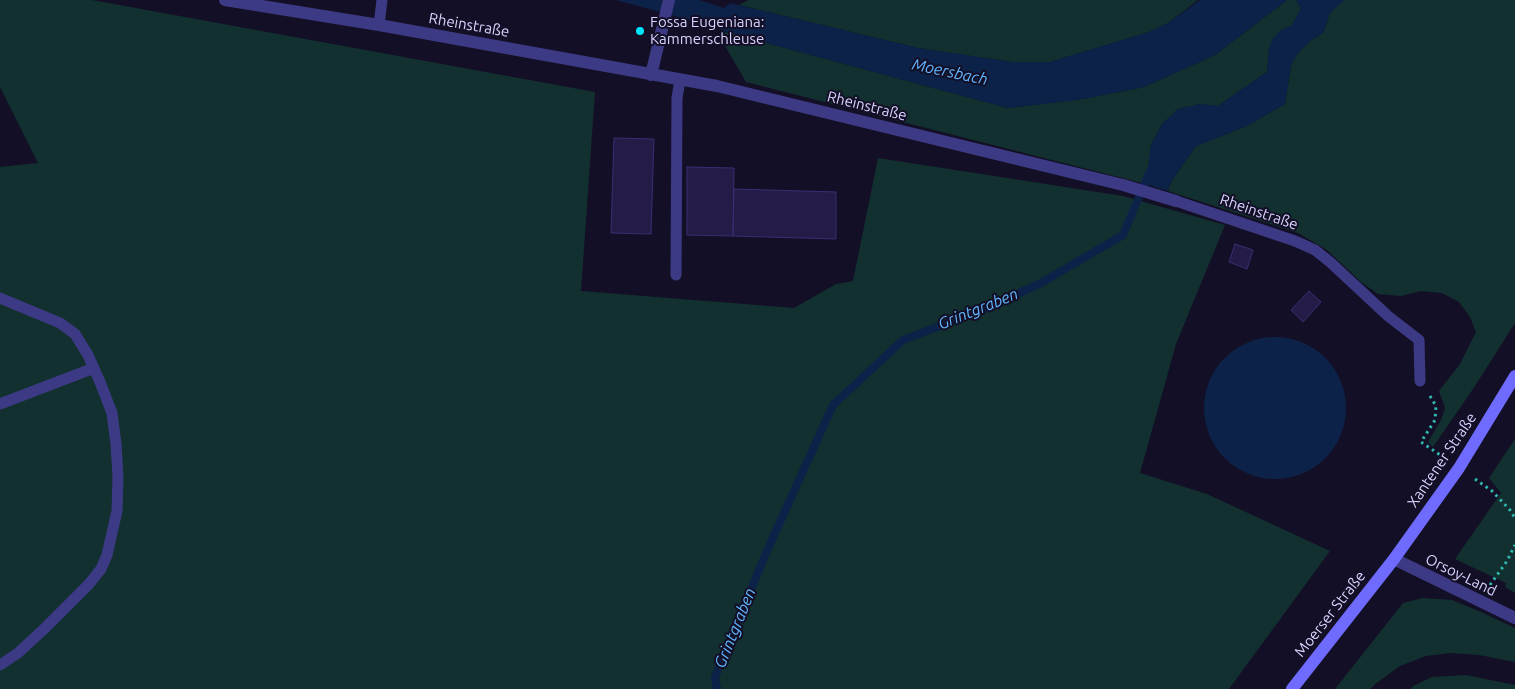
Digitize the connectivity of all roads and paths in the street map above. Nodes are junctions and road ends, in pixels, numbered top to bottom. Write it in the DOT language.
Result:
graph roads {
  1 [pos="225,0"];
  2 [pos="382,0"];
  3 [pos="669,0"];
  4 [pos="265,3"];
  5 [pos="379,25"];
  6 [pos="651,75"];
  7 [pos="680,80"];
  8 [pos="1176,201"];
  9 [pos="676,275"];
  10 [pos="0,298"];
  11 [pos="94,368"];
  12 [pos="1515,376"];
  13 [pos="1420,381"];
  14 [pos="0,404"];
  15 [pos="1515,545"];
  16 [pos="1394,559"];
  17 [pos="1478,601"];
  18 [pos="1515,618"];
  19 [pos="0,665"];
  20 [pos="1292,689"];
  1 -- 4 [label="street, Rheinstraße"];
  2 -- 5 [label="lane"];
  3 -- 6 [label="street"];
  4 -- 5 [label="street, Rheinstraße"];
  5 -- 6 [label="street, Rheinstraße"];
  6 -- 7 [label="street, Rheinstraße"];
  7 -- 8 [label="street, Rheinstraße"];
  7 -- 9 [label="lane"];
  8 -- 13 [label="lane, Rheinstraße"];
  10 -- 11 [label="lane"];
  11 -- 14 [label="lane"];
  11 -- 19 [label="lane"];
  12 -- 16 [label="main road, Xantener Straße"];
  15 -- 17 [label="path"];
  16 -- 17 [label="street, Orsoy-Land"];
  16 -- 20 [label="main road, Moerser Straße"];
  17 -- 18 [label="street, Orsoy-Land"];
}
